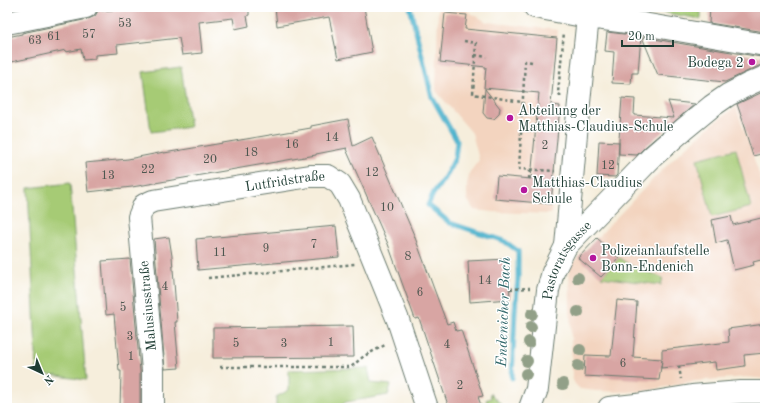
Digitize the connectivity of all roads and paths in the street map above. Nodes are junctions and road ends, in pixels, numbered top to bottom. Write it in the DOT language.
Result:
graph roads {
  1 [pos="86,7"];
  2 [pos="535,7"];
  3 [pos="565,13"];
  4 [pos="588,17"];
  5 [pos="7,24"];
  6 [pos="464,41"];
  7 [pos="765,45"];
  8 [pos="475,55"];
  9 [pos="487,57"];
  10 [pos="532,62"];
  11 [pos="765,77"];
  12 [pos="563,98"];
  13 [pos="522,102"];
  14 [pos="521,130"];
  15 [pos="535,131"];
  16 [pos="530,170"];
  17 [pos="573,173"];
  18 [pos="529,179"];
  19 [pos="144,206"];
  20 [pos="566,246"];
  21 [pos="375,262"];
  22 [pos="208,278"];
  23 [pos="530,288"];
  24 [pos="510,289"];
  25 [pos="381,348"];
  26 [pos="679,366"];
  27 [pos="220,367"];
  28 [pos="680,375"];
  29 [pos="765,392"];
  30 [pos="154,408"];
  31 [pos="427,408"];
  32 [pos="530,408"];
  33 [pos="609,408"];
  1 -- 5 [label="street"];
  2 -- 3 [label="street"];
  3 -- 4 [label="street"];
  3 -- 12 [label="path"];
  4 -- 7 [label="street"];
  4 -- 17 [label="street"];
  6 -- 8 [label="path"];
  8 -- 9 [label="path"];
  8 -- 13 [label="path"];
  10 -- 13 [label="path"];
  11 -- 20 [label="street, Pastoratsgasse"];
  13 -- 14 [label="path"];
  14 -- 15 [label="path"];
  14 -- 16 [label="path"];
  16 -- 17 [label="path"];
  16 -- 18 [label="path"];
  17 -- 20 [label="street"];
  19 -- 21 [label="street, Lutfridstraße"];
  19 -- 30 [label="street, Malusiusstraße"];
  20 -- 32 [label="street, Pastoratsgasse"];
  21 -- 22 [label="path"];
  21 -- 31 [label="street, Lutfridstraße"];
  23 -- 24 [label="path"];
  25 -- 27 [label="path"];
  26 -- 28 [label="path"];
  29 -- 33 [label="street"];
}
